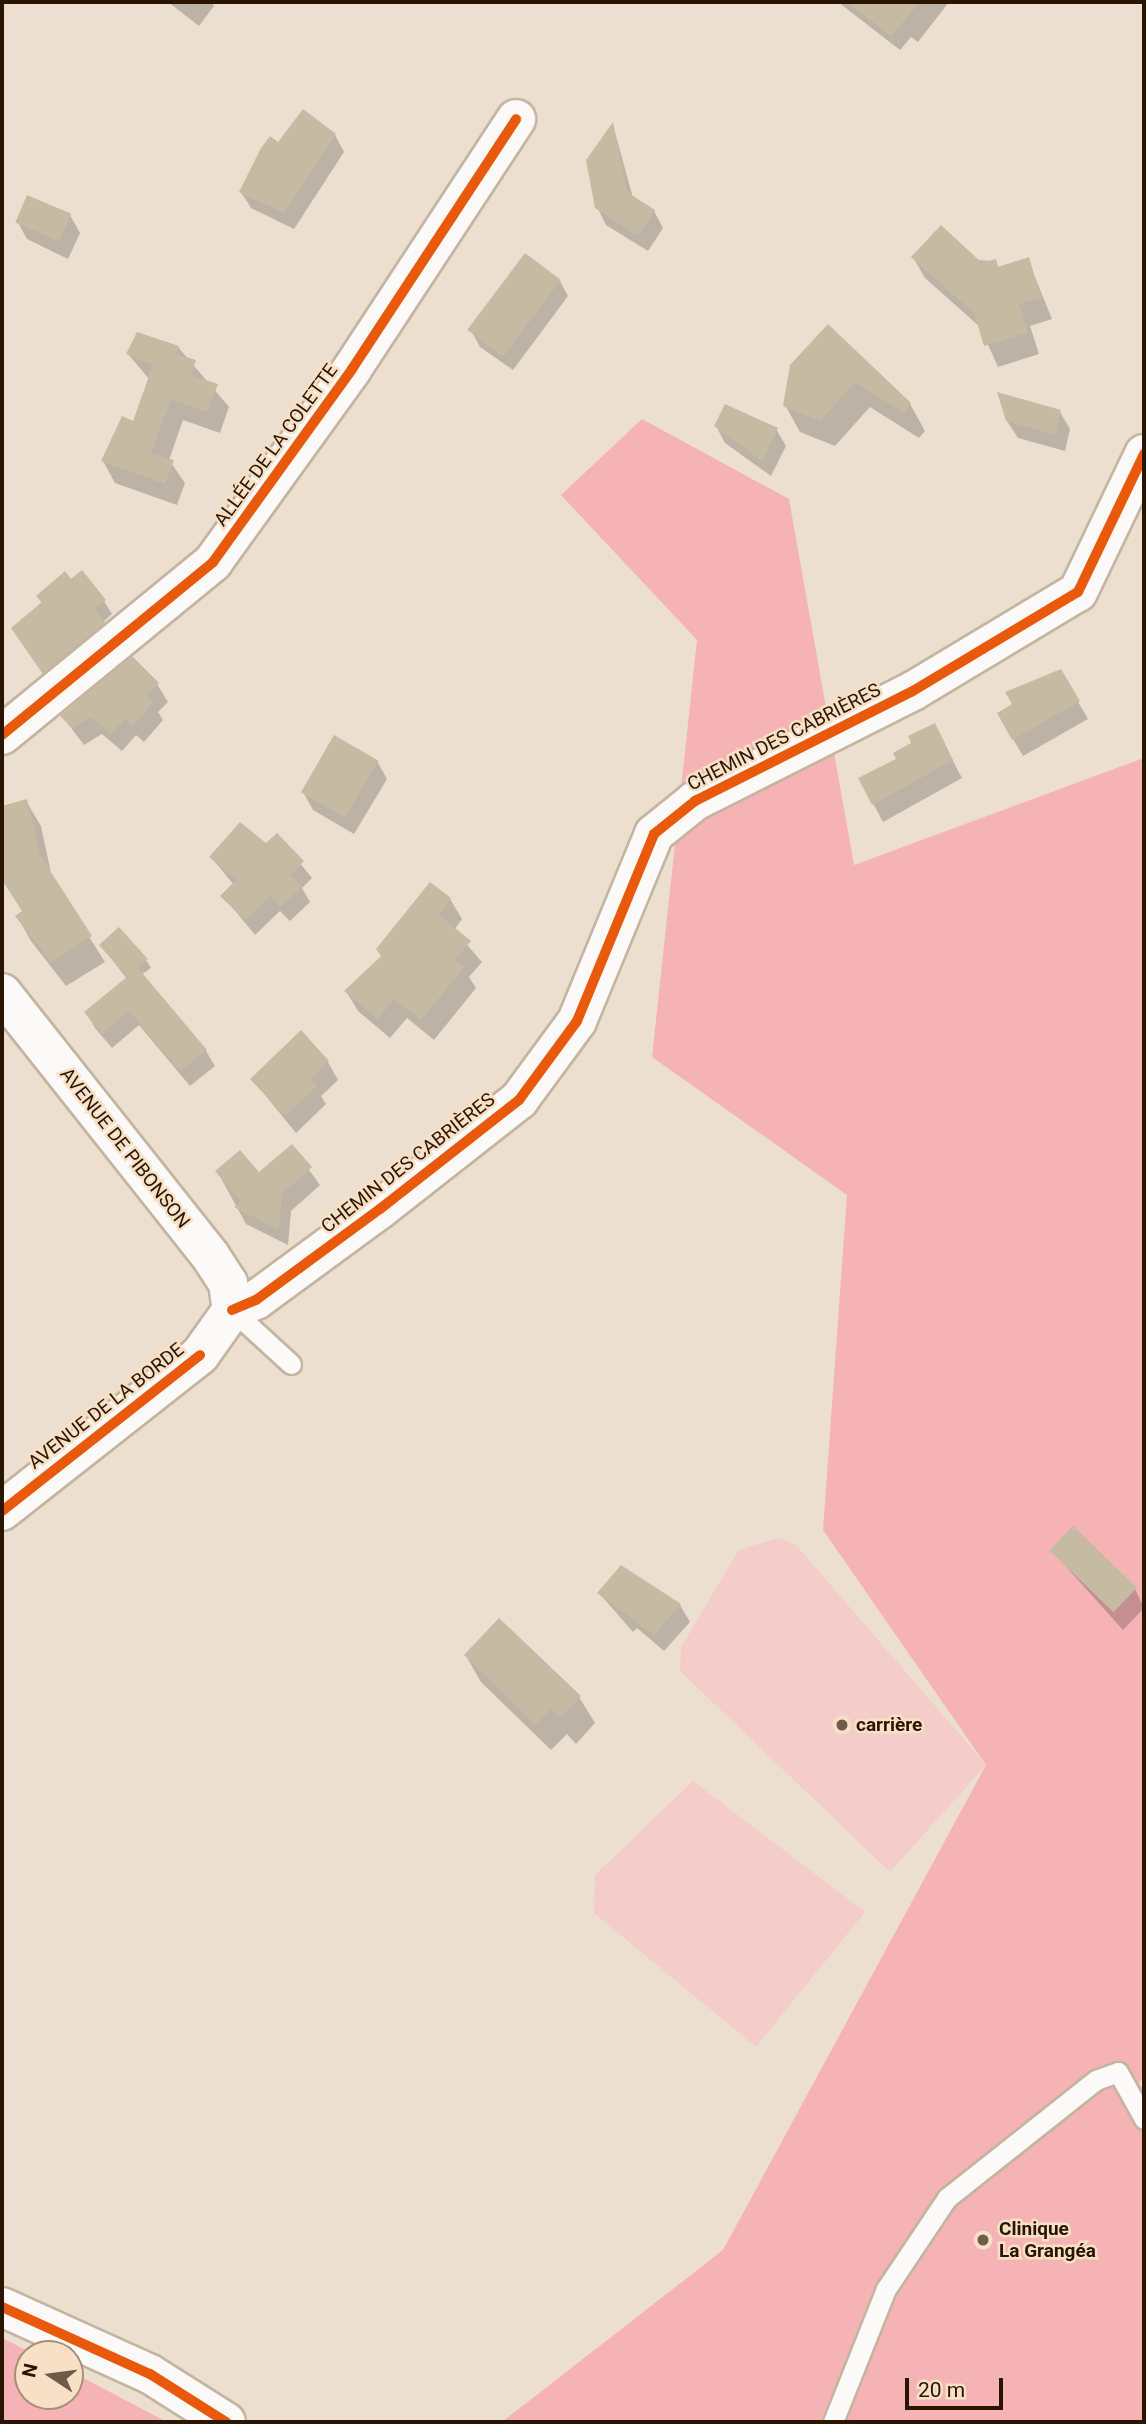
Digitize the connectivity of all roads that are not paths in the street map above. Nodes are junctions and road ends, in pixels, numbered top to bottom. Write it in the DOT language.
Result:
graph roads {
  1 [pos="516,118"];
  2 [pos="1144,454"];
  3 [pos="2,734"];
  4 [pos="2,993"];
  5 [pos="232,1310"];
  6 [pos="291,1364"];
  7 [pos="2,1511"];
  8 [pos="1144,2119"];
  9 [pos="2,2307"];
  10 [pos="226,2422"];
  11 [pos="833,2422"];
  1 -- 3 [label="street, ALLÉE DE LA COLETTE"];
  2 -- 5 [label="street, CHEMIN DES CABRIÈRES"];
  4 -- 5 [label="street, AVENUE DE PIBONSON"];
  5 -- 6 [label="lane"];
  5 -- 7 [label="street, AVENUE DE LA BORDE"];
  8 -- 11 [label="lane"];
  9 -- 10 [label="street"];
}
